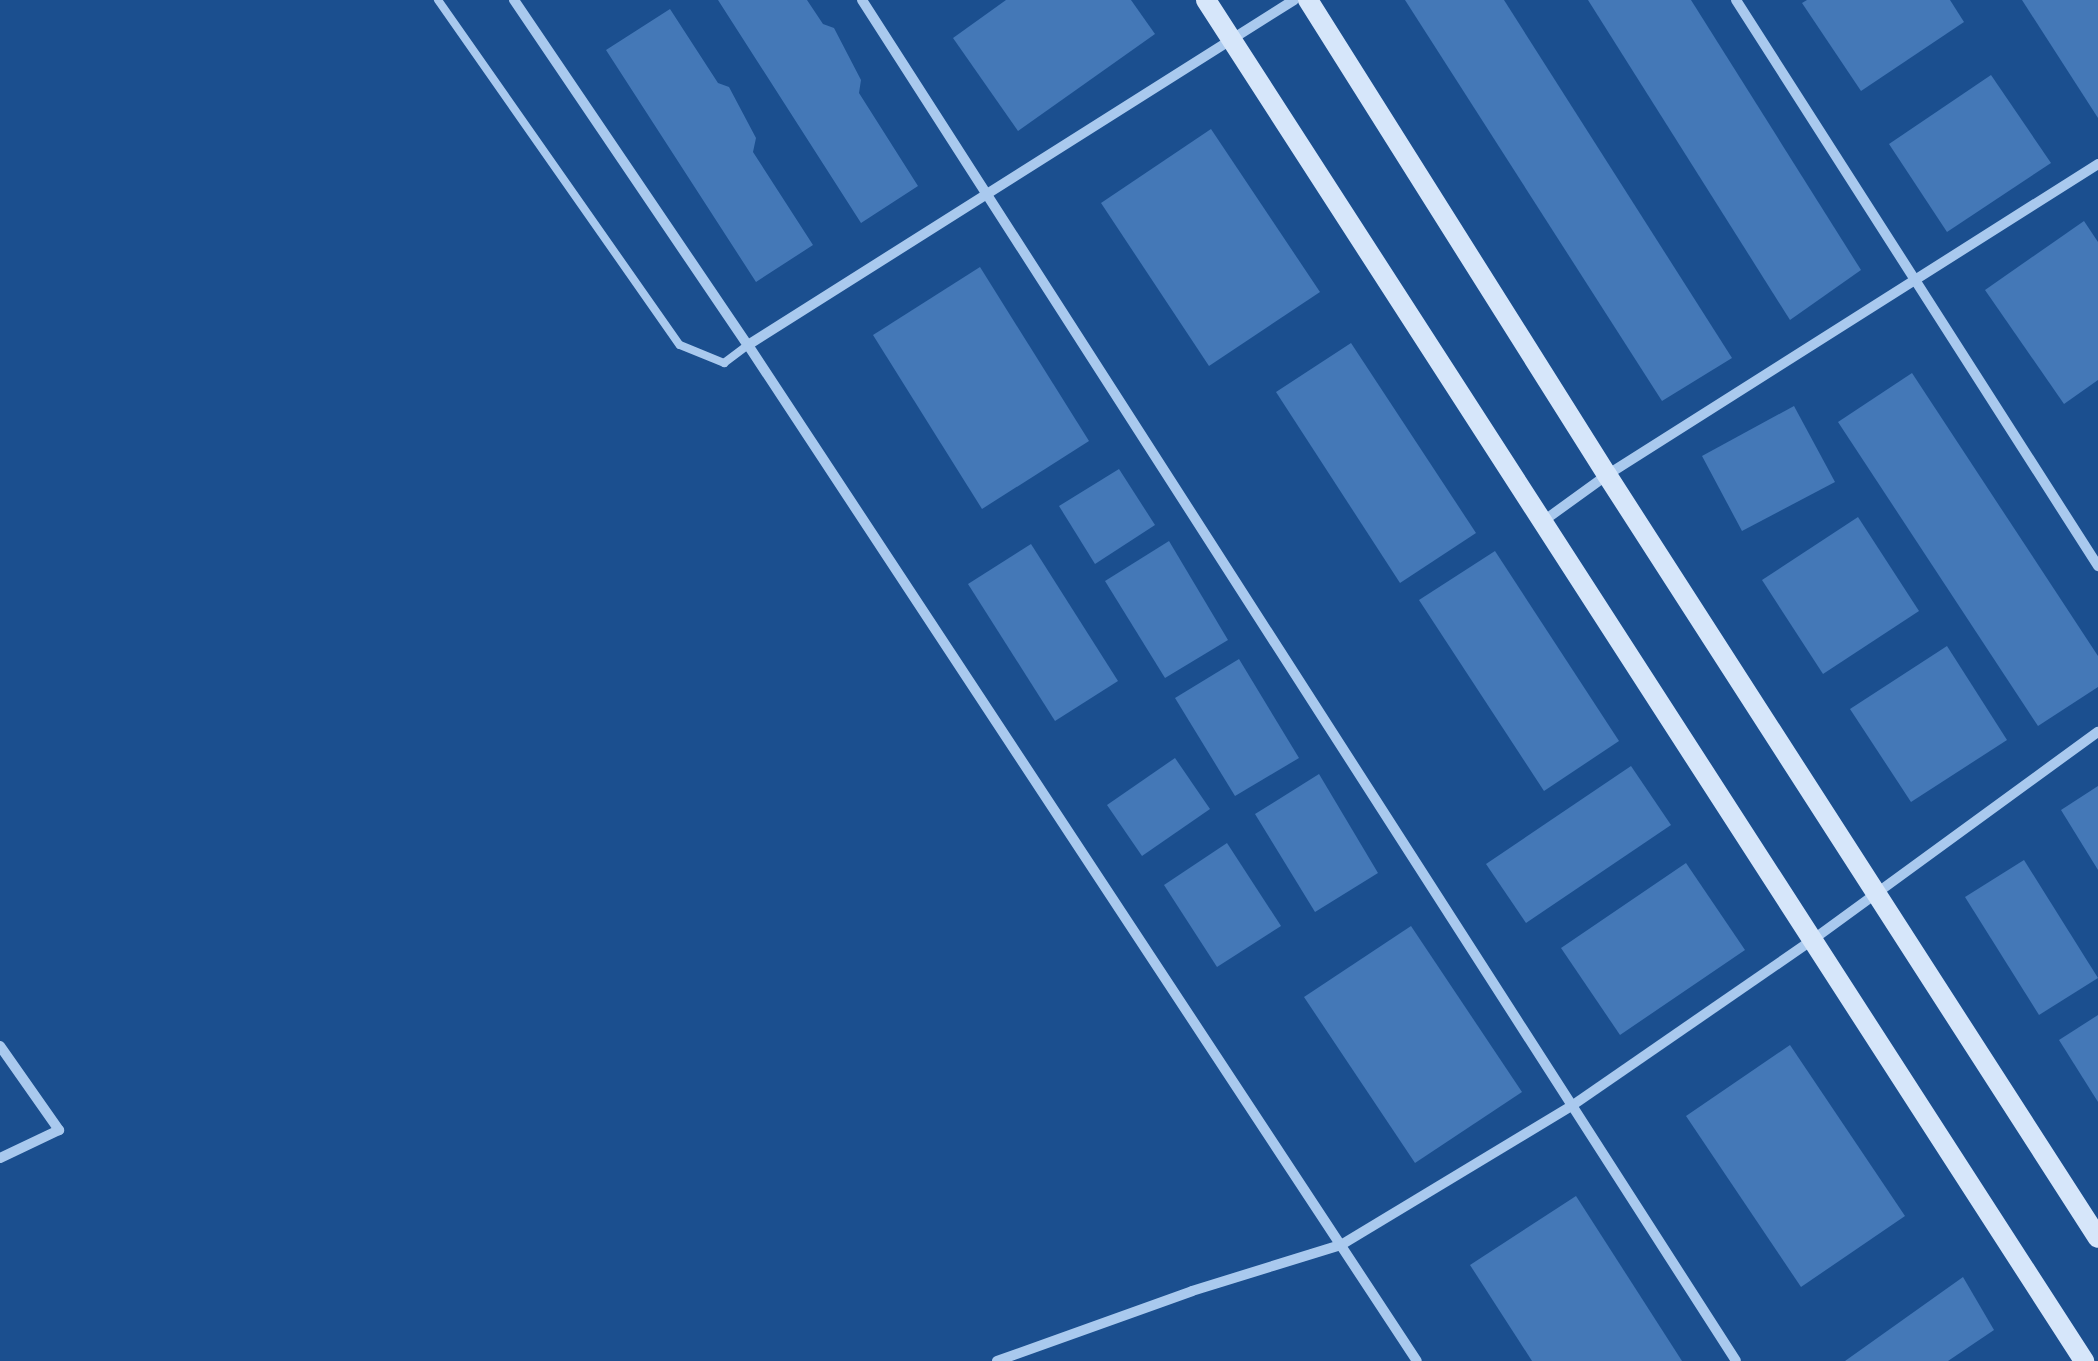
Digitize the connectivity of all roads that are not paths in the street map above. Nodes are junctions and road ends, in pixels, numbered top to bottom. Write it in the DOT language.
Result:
graph roads {
  1 [pos="438,0"];
  2 [pos="514,0"];
  3 [pos="862,0"];
  4 [pos="1206,0"];
  5 [pos="1294,0"];
  6 [pos="1308,0"];
  7 [pos="1736,0"];
  8 [pos="1232,40"];
  9 [pos="2098,164"];
  10 [pos="986,192"];
  11 [pos="1916,280"];
  12 [pos="748,345"];
  13 [pos="1607,475"];
  14 [pos="1542,522"];
  15 [pos="2098,566"];
  16 [pos="2098,732"];
  17 [pos="1873,892"];
  18 [pos="1811,941"];
  19 [pos="0,1046"];
  20 [pos="1573,1105"];
  21 [pos="0,1158"];
  22 [pos="2098,1238"];
  23 [pos="1340,1245"];
  24 [pos="997,1361"];
  25 [pos="1417,1361"];
  26 [pos="1736,1361"];
  27 [pos="2084,1361"];
  1 -- 12 [label="lane"];
  2 -- 12 [label="street"];
  3 -- 10 [label="street"];
  4 -- 8 [label="main road"];
  5 -- 8 [label="street"];
  6 -- 13 [label="main road"];
  7 -- 11 [label="street"];
  8 -- 10 [label="street"];
  8 -- 14 [label="main road"];
  9 -- 11 [label="street"];
  10 -- 12 [label="street"];
  10 -- 20 [label="street"];
  11 -- 13 [label="street"];
  11 -- 15 [label="street"];
  12 -- 23 [label="street"];
  13 -- 14 [label="street"];
  13 -- 17 [label="main road"];
  14 -- 18 [label="main road"];
  16 -- 17 [label="street"];
  17 -- 18 [label="street"];
  17 -- 22 [label="main road"];
  18 -- 20 [label="street"];
  18 -- 27 [label="main road"];
  19 -- 21 [label="street"];
  20 -- 23 [label="street"];
  20 -- 26 [label="street"];
  23 -- 24 [label="street"];
  23 -- 25 [label="street"];
}
